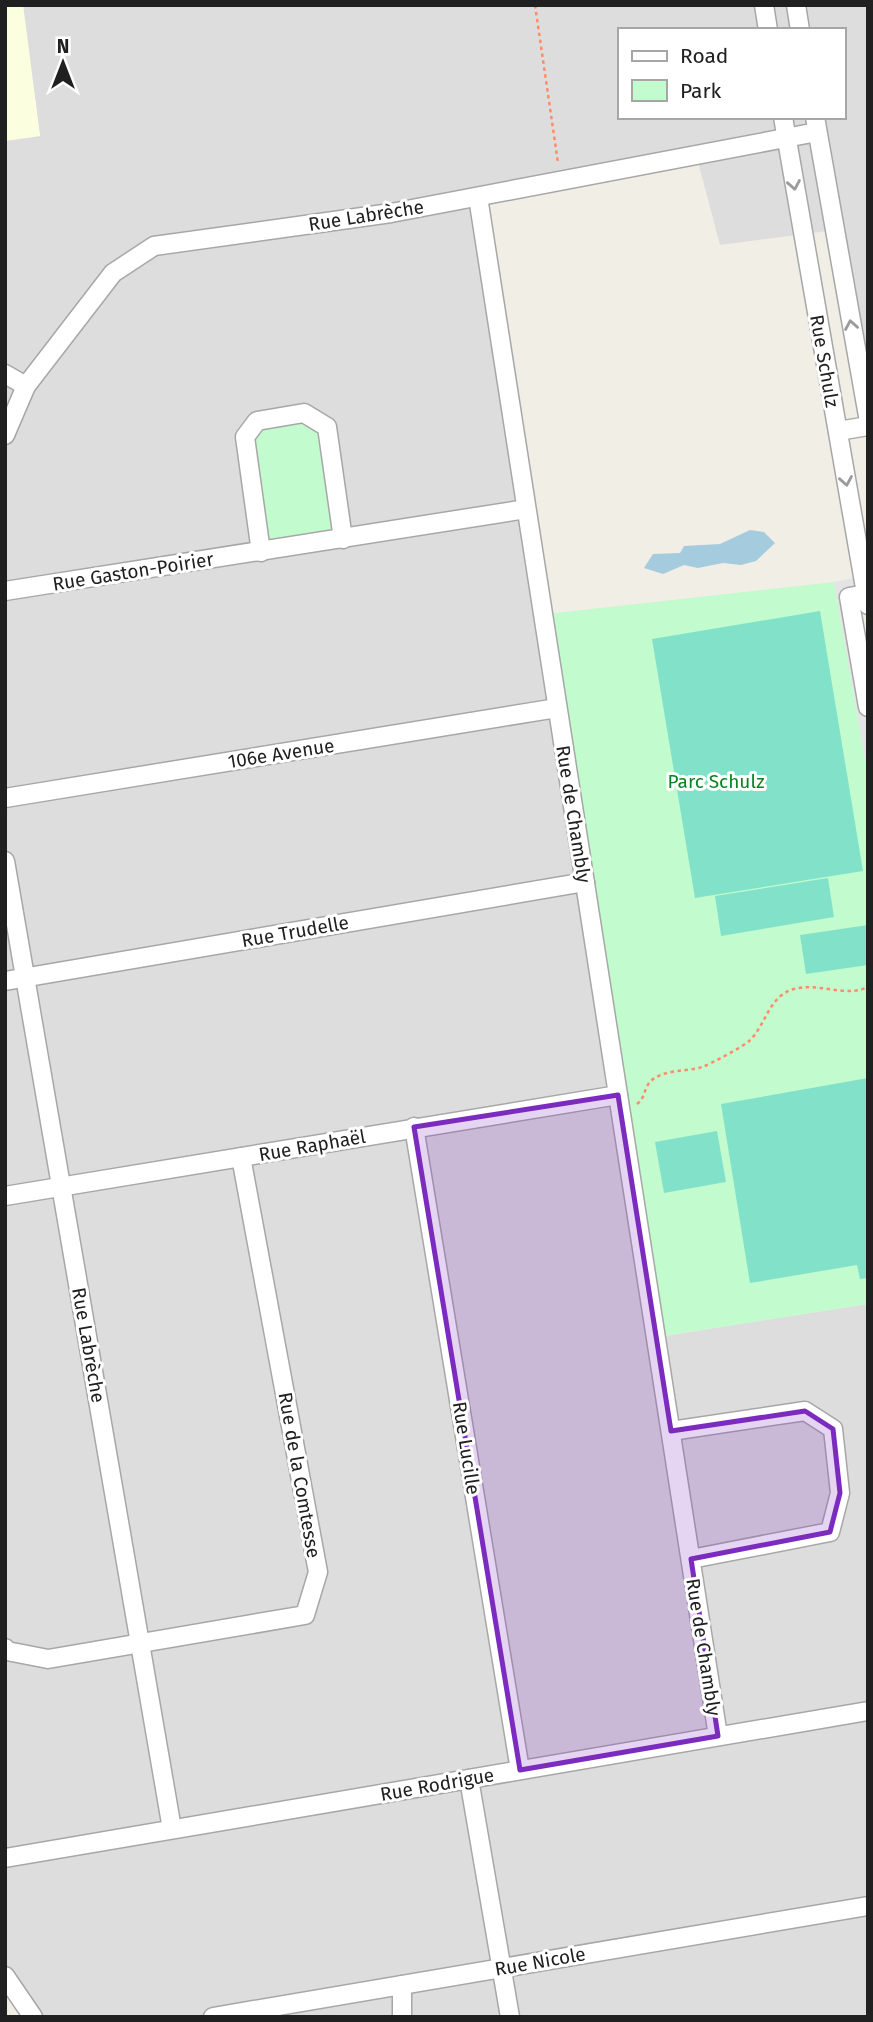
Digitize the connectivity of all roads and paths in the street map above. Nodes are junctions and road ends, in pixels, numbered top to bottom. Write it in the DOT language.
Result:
graph roads {
  1 [pos="535,5"];
  2 [pos="764,5"];
  3 [pos="796,5"];
  4 [pos="768,28"];
  5 [pos="800,28"];
  6 [pos="783,119"];
  7 [pos="816,125"];
  8 [pos="786,138"];
  9 [pos="561,181"];
  10 [pos="478,197"];
  11 [pos="5,374"];
  12 [pos="26,386"];
  13 [pos="868,416"];
  14 [pos="868,426"];
  15 [pos="838,431"];
  16 [pos="5,435"];
  17 [pos="526,509"];
  18 [pos="343,539"];
  19 [pos="261,552"];
  20 [pos="5,591"];
  21 [pos="867,599"];
  22 [pos="868,706"];
  23 [pos="558,708"];
  24 [pos="5,798"];
  25 [pos="5,861"];
  26 [pos="585,882"];
  27 [pos="25,977"];
  28 [pos="5,981"];
  29 [pos="868,987"];
  30 [pos="619,1102"];
  31 [pos="414,1127"];
  32 [pos="241,1157"];
  33 [pos="61,1187"];
  34 [pos="5,1196"];
  35 [pos="671,1431"];
  36 [pos="691,1559"];
  37 [pos="142,1643"];
  38 [pos="5,1648"];
  39 [pos="868,1711"];
  40 [pos="718,1736"];
  41 [pos="520,1770"];
  42 [pos="469,1779"];
  43 [pos="172,1829"];
  44 [pos="5,1858"];
  45 [pos="868,1906"];
  46 [pos="501,1968"];
  47 [pos="5,1976"];
  48 [pos="402,1985"];
  49 [pos="33,2017"];
  50 [pos="213,2017"];
  51 [pos="402,2017"];
  52 [pos="510,2017"];
  1 -- 9 [label="path"];
  2 -- 4 [label="street"];
  3 -- 5 [label="street"];
  6 -- 8 [label="street, Rue Schulz"];
  7 -- 8 [label="street, Rue Labrèche"];
  13 -- 7 [label="street, Rue Schulz, one-way"];
  8 -- 9 [label="street, Rue Labrèche"];
  8 -- 15 [label="street, Rue Schulz, one-way"];
  9 -- 10 [label="street, Rue Labrèche"];
  10 -- 12 [label="street, Rue Labrèche"];
  10 -- 17 [label="street, Rue de Chambly"];
  11 -- 12 [label="street"];
  12 -- 16 [label="street, Rue Labrèche"];
  14 -- 15 [label="street"];
  15 -- 21 [label="street, Rue Schulz, one-way"];
  17 -- 18 [label="street, Rue Gaston-Poirier"];
  17 -- 23 [label="street, Rue de Chambly"];
  18 -- 19 [label="street, Rue Gaston-Poirier"];
  18 -- 19 [label="street"];
  19 -- 20 [label="street, Rue Gaston-Poirier"];
  21 -- 22 [label="street"];
  23 -- 24 [label="street, 106e Avenue"];
  23 -- 26 [label="street, Rue de Chambly"];
  25 -- 27 [label="street, Rue Labrèche"];
  26 -- 27 [label="street, Rue Trudelle"];
  26 -- 30 [label="street, Rue de Chambly"];
  27 -- 28 [label="street, Rue Trudelle"];
  27 -- 33 [label="street, Rue Labrèche"];
  29 -- 30 [label="path"];
  30 -- 31 [label="street, Rue Raphaël"];
  30 -- 35 [label="street, Rue de Chambly"];
  31 -- 32 [label="street, Rue Raphaël"];
  31 -- 41 [label="street, Rue Lucille"];
  32 -- 33 [label="street, Rue Raphaël"];
  32 -- 37 [label="street, Rue de la Comtesse"];
  33 -- 34 [label="street, Rue Raphaël"];
  33 -- 37 [label="street, Rue Labrèche"];
  35 -- 36 [label="street, Rue de Chambly"];
  35 -- 36 [label="street, Rue de Chambly"];
  36 -- 40 [label="street, Rue de Chambly"];
  37 -- 38 [label="street, Rue de la Comtesse"];
  37 -- 43 [label="street, Rue Labrèche"];
  39 -- 40 [label="street, Rue Rodrigue"];
  40 -- 41 [label="street, Rue Rodrigue"];
  41 -- 42 [label="street, Rue Rodrigue"];
  42 -- 43 [label="street, Rue Rodrigue"];
  42 -- 46 [label="street"];
  43 -- 44 [label="street, Rue Rodrigue"];
  45 -- 46 [label="street, Rue Nicole"];
  46 -- 48 [label="street, Rue Nicole"];
  46 -- 52 [label="street"];
  47 -- 49 [label="street"];
  48 -- 50 [label="street, Rue Nicole"];
  48 -- 51 [label="street"];
}
